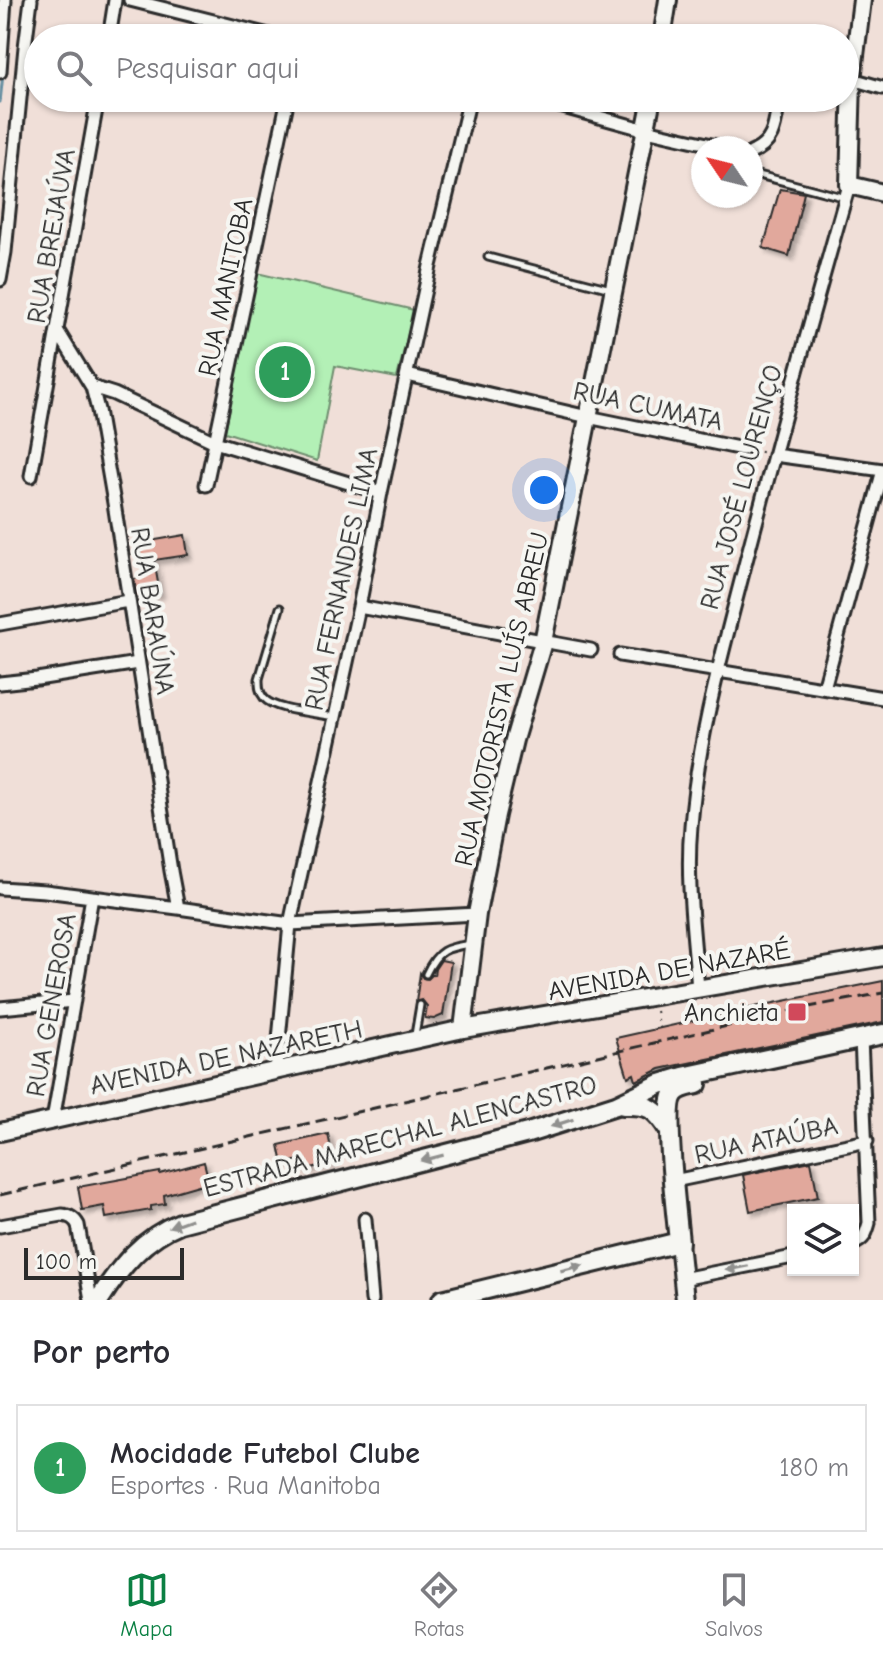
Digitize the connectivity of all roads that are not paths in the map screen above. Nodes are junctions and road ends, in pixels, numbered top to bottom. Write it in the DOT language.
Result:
graph roads {
  1 [pos="5,0"];
  2 [pos="31,0"];
  3 [pos="115,0"];
  4 [pos="130,0"];
  5 [pos="668,0"];
  6 [pos="862,0"];
  7 [pos="28,24"];
  8 [pos="111,24"];
  9 [pos="225,24"];
  10 [pos="664,24"];
  11 [pos="858,24"];
  12 [pos="24,58"];
  13 [pos="0,72"];
  14 [pos="859,76"];
  15 [pos="883,88"];
  16 [pos="96,112"];
  17 [pos="285,112"];
  18 [pos="467,112"];
  19 [pos="581,112"];
  20 [pos="649,112"];
  21 [pos="776,112"];
  22 [pos="849,112"];
  23 [pos="646,130"];
  24 [pos="691,140"];
  25 [pos="763,147"];
  26 [pos="763,175"];
  27 [pos="847,192"];
  28 [pos="883,193"];
  29 [pos="488,257"];
  30 [pos="0,280"];
  31 [pos="615,290"];
  32 [pos="57,330"];
  33 [pos="407,375"];
  34 [pos="92,387"];
  35 [pos="588,417"];
  36 [pos="215,442"];
  37 [pos="743,449"];
  38 [pos="774,455"];
  39 [pos="883,470"];
  40 [pos="31,476"];
  41 [pos="206,485"];
  42 [pos="381,493"];
  43 [pos="128,601"];
  44 [pos="359,607"];
  45 [pos="280,608"];
  46 [pos="0,624"];
  47 [pos="543,642"];
  48 [pos="591,650"];
  49 [pos="620,655"];
  50 [pos="138,663"];
  51 [pos="717,671"];
  52 [pos="0,683"];
  53 [pos="824,688"];
  54 [pos="883,698"];
  55 [pos="335,717"];
  56 [pos="0,888"];
  57 [pos="92,897"];
  58 [pos="178,908"];
  59 [pos="477,914"];
  60 [pos="290,924"];
  61 [pos="473,944"];
  62 [pos="883,957"];
  63 [pos="426,974"];
  64 [pos="698,989"];
  65 [pos="74,1001"];
  66 [pos="420,1005"];
  67 [pos="0,1008"];
  68 [pos="463,1029"];
  69 [pos="883,1034"];
  70 [pos="414,1040"];
  71 [pos="862,1042"];
  72 [pos="883,1043"];
  73 [pos="276,1071"];
  74 [pos="616,1105"];
  75 [pos="53,1120"];
  76 [pos="669,1130"];
  77 [pos="0,1132"];
  78 [pos="867,1141"];
  79 [pos="674,1181"];
  80 [pos="365,1219"];
  81 [pos="0,1226"];
  82 [pos="859,1241"];
  83 [pos="679,1242"];
  84 [pos="787,1258"];
  85 [pos="682,1279"];
  86 [pos="91,1300"];
  87 [pos="99,1300"];
  88 [pos="372,1300"];
  89 [pos="442,1300"];
  90 [pos="685,1300"];
  1 -- 13 [label="street"];
  2 -- 7 [label="street"];
  3 -- 8 [label="street"];
  4 -- 9 [label="street"];
  5 -- 10 [label="main road"];
  6 -- 11 [label="main road, RUA JOSÉ LOURENÇO"];
  12 -- 30 [label="street"];
  14 -- 15 [label="street"];
  16 -- 32 [label="street, RUA BREJAÚVA"];
  17 -- 36 [label="street, RUA MANITOBA"];
  18 -- 33 [label="street, RUA FERNANDES LIMA"];
  19 -- 23 [label="street"];
  20 -- 23 [label="main road, RUA MOTORISTA LUÍS ABREU"];
  21 -- 25 [label="street"];
  22 -- 27 [label="main road, RUA JOSÉ LOURENÇO"];
  23 -- 24 [label="street"];
  23 -- 31 [label="main road, RUA MOTORISTA LUÍS ABREU"];
  26 -- 27 [label="lane"];
  27 -- 28 [label="main road"];
  27 -- 38 [label="street, RUA JOSÉ LOURENÇO"];
  29 -- 31 [label="lane"];
  31 -- 35 [label="main road, RUA MOTORISTA LUÍS ABREU"];
  32 -- 34 [label="street, RUA BARAÚNA"];
  32 -- 40 [label="street, RUA BREJAÚVA"];
  33 -- 35 [label="street, RUA CUMATA"];
  33 -- 42 [label="street, RUA FERNANDES LIMA"];
  34 -- 36 [label="street"];
  34 -- 43 [label="street, RUA BARAÚNA"];
  35 -- 37 [label="street, RUA CUMATA"];
  35 -- 47 [label="main road, RUA MOTORISTA LUÍS ABREU"];
  36 -- 41 [label="street, RUA MANITOBA"];
  36 -- 42 [label="street"];
  38 -- 39 [label="street"];
  38 -- 51 [label="street, RUA JOSÉ LOURENÇO"];
  39 -- 53 [label="street"];
  42 -- 44 [label="street, RUA FERNANDES LIMA"];
  43 -- 46 [label="street"];
  43 -- 50 [label="street, RUA BARAÚNA"];
  44 -- 47 [label="street"];
  44 -- 55 [label="street, RUA FERNANDES LIMA"];
  45 -- 55 [label="lane"];
  47 -- 48 [label="street"];
  47 -- 59 [label="main road, RUA MOTORISTA LUÍS ABREU"];
  49 -- 51 [label="street"];
  50 -- 52 [label="street"];
  50 -- 58 [label="street, RUA BARAÚNA"];
  51 -- 53 [label="street"];
  51 -- 64 [label="street, RUA JOSÉ LOURENÇO"];
  53 -- 54 [label="street"];
  55 -- 60 [label="street, RUA FERNANDES LIMA"];
  56 -- 57 [label="street"];
  57 -- 58 [label="street"];
  57 -- 65 [label="street, RUA GENEROSA"];
  58 -- 60 [label="street"];
  59 -- 60 [label="street"];
  59 -- 61 [label="main road, RUA MOTORISTA LUÍS ABREU"];
  60 -- 73 [label="street, RUA FERNANDES LIMA"];
  61 -- 63 [label="lane"];
  61 -- 68 [label="main road, RUA MOTORISTA LUÍS ABREU"];
  62 -- 64 [label="main road, AVENIDA DE NAZARÉ"];
  64 -- 68 [label="main road, AVENIDA DE NAZARÉ"];
  65 -- 67 [label="street"];
  65 -- 75 [label="street, RUA GENEROSA"];
  66 -- 70 [label="lane"];
  68 -- 70 [label="main road, AVENIDA DE NAZARETH"];
  69 -- 71 [label="main road, ESTRADA MARECHAL ALENCASTRO"];
  70 -- 73 [label="main road, AVENIDA DE NAZARETH"];
  71 -- 72 [label="main road, ESTRADA MARECHAL ALENCASTRO"];
  71 -- 74 [label="main road, ESTRADA MARECHAL ALENCASTRO"];
  71 -- 76 [label="main road, ESTRADA MARECHAL ALENCASTRO"];
  71 -- 78 [label="street"];
  73 -- 75 [label="main road, AVENIDA DE NAZARETH"];
  74 -- 76 [label="main road"];
  74 -- 87 [label="main road, ESTRADA MARECHAL ALENCASTRO, one-way"];
  75 -- 77 [label="main road, AVENIDA DE NAZARETH"];
  76 -- 79 [label="main road"];
  78 -- 79 [label="street, RUA ATAÚBA"];
  78 -- 82 [label="street"];
  79 -- 83 [label="main road"];
  80 -- 88 [label="street"];
  81 -- 86 [label="street"];
  83 -- 85 [label="main road"];
  89 -- 83 [label="main road, one-way"];
  84 -- 85 [label="street, one-way"];
  85 -- 90 [label="main road"];
}
